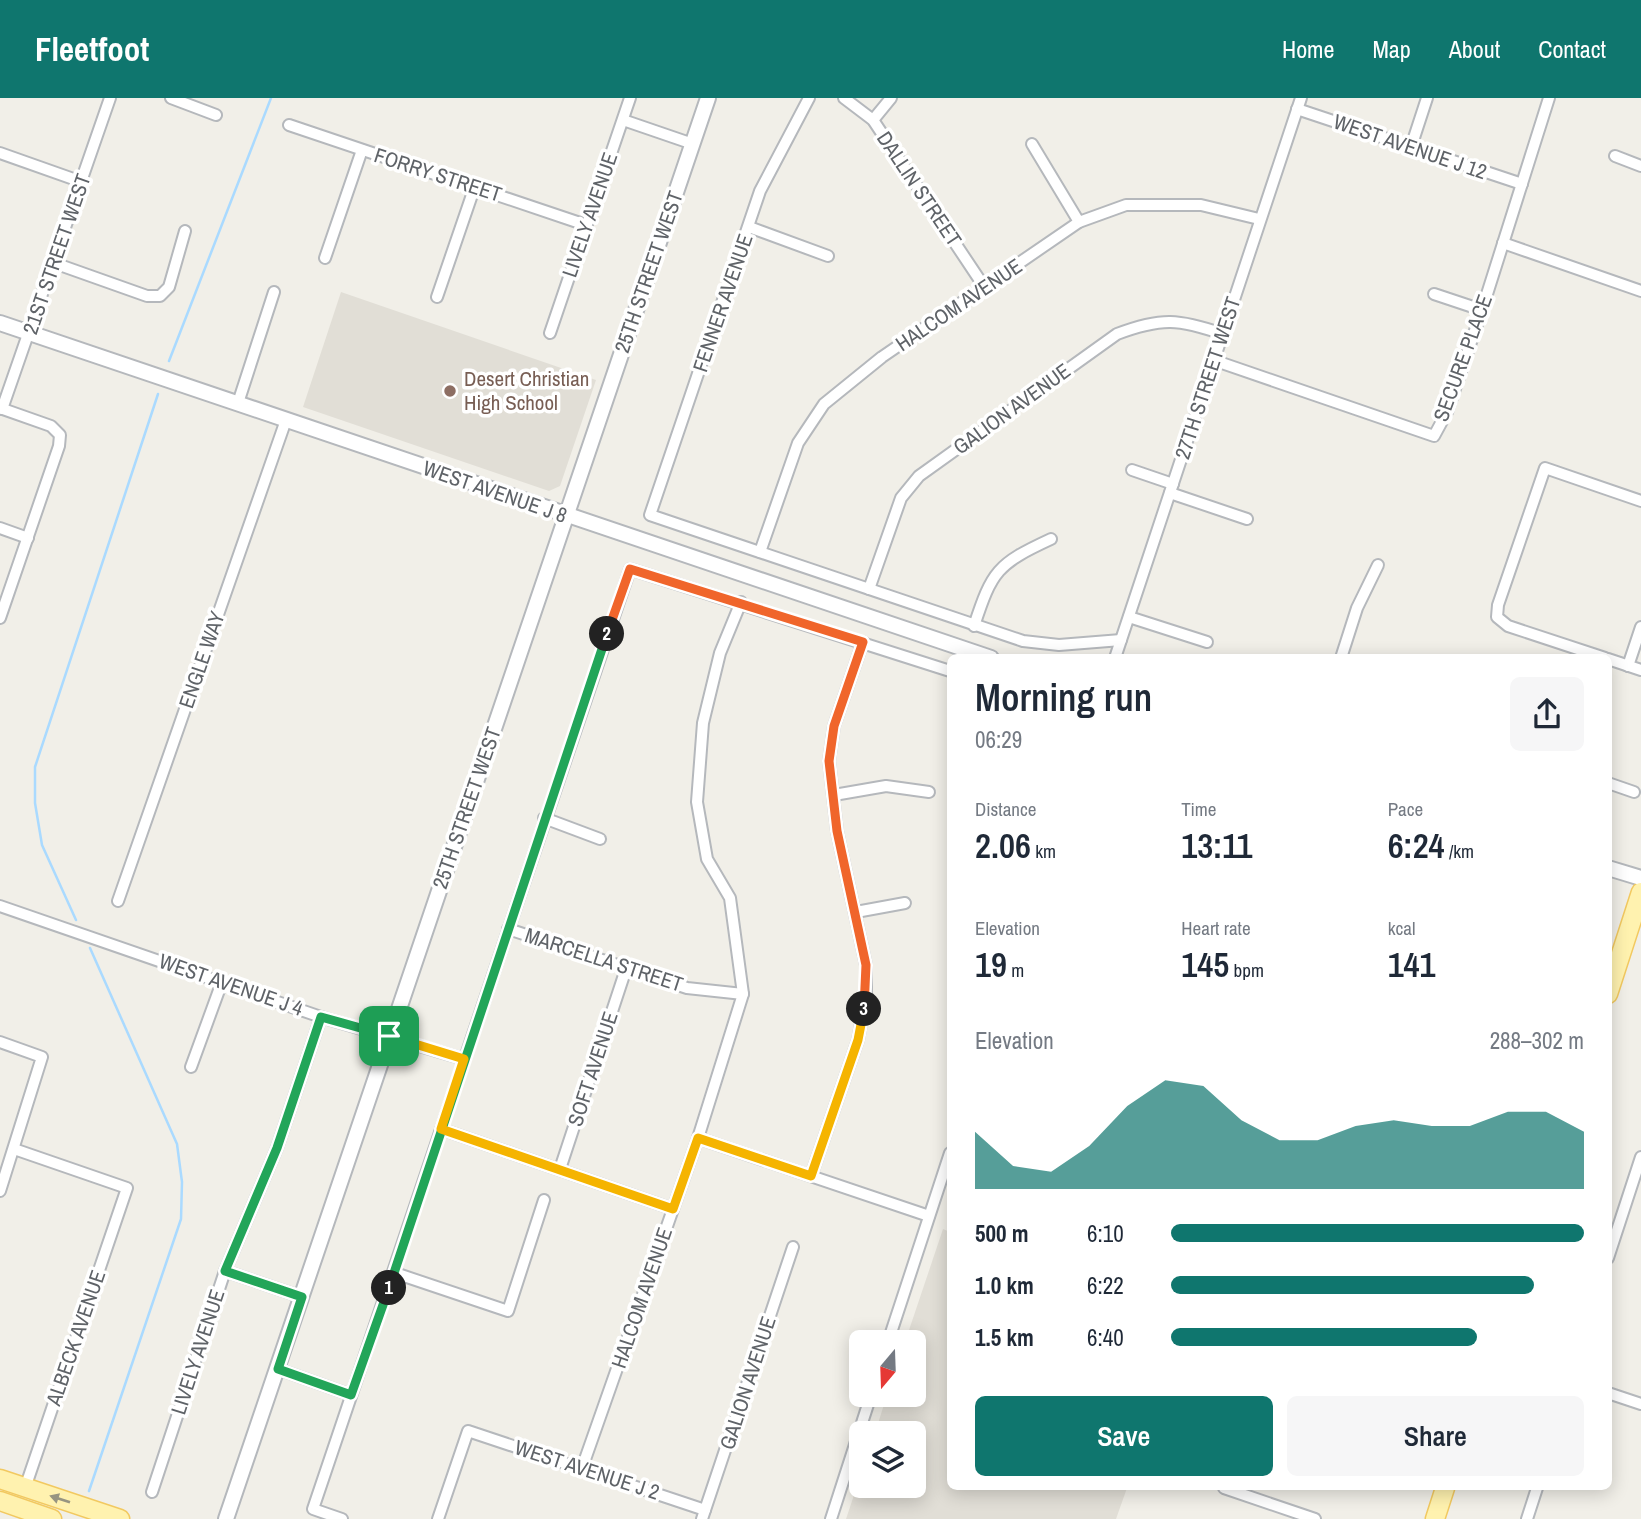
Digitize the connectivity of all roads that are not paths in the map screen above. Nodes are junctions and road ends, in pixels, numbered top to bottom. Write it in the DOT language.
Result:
graph roads {
  1 [pos="110,98"];
  2 [pos="172,98"];
  3 [pos="630,98"];
  4 [pos="708,98"];
  5 [pos="808,98"];
  6 [pos="844,98"];
  7 [pos="891,98"];
  8 [pos="1427,98"];
  9 [pos="1549,98"];
  10 [pos="1299,103"];
  11 [pos="216,115"];
  12 [pos="623,120"];
  13 [pos="873,120"];
  14 [pos="289,125"];
  15 [pos="693,144"];
  16 [pos="1032,144"];
  17 [pos="1412,147"];
  18 [pos="362,150"];
  19 [pos="0,153"];
  20 [pos="1615,156"];
  21 [pos="1641,166"];
  22 [pos="82,182"];
  23 [pos="1522,184"];
  24 [pos="475,186"];
  25 [pos="1259,219"];
  26 [pos="1079,222"];
  27 [pos="586,225"];
  28 [pos="749,227"];
  29 [pos="185,231"];
  30 [pos="1503,243"];
  31 [pos="828,256"];
  32 [pos="325,258"];
  33 [pos="54,263"];
  34 [pos="985,288"];
  35 [pos="1641,291"];
  36 [pos="274,292"];
  37 [pos="1434,294"];
  38 [pos="437,297"];
  39 [pos="1482,310"];
  40 [pos="0,323"];
  41 [pos="29,333"];
  42 [pos="550,333"];
  43 [pos="1223,334"];
  44 [pos="1213,360"];
  45 [pos="237,403"];
  46 [pos="1,409"];
  47 [pos="286,420"];
  48 [pos="1132,470"];
  49 [pos="1172,489"];
  50 [pos="1641,501"];
  51 [pos="567,516"];
  52 [pos="1247,519"];
  53 [pos="0,528"];
  54 [pos="28,538"];
  55 [pos="1051,539"];
  56 [pos="760,552"];
  57 [pos="1378,565"];
  58 [pos="869,589"];
  59 [pos="741,602"];
  60 [pos="1129,617"];
  61 [pos="0,618"];
  62 [pos="974,626"];
  63 [pos="1641,627"];
  64 [pos="1121,640"];
  65 [pos="863,642"];
  66 [pos="1207,642"];
  67 [pos="978,654"];
  68 [pos="1116,654"];
  69 [pos="1342,654"];
  70 [pos="1592,654"];
  71 [pos="1612,661"];
  72 [pos="1628,666"];
  73 [pos="947,670"];
  74 [pos="1641,670"];
  75 [pos="1612,784"];
  76 [pos="929,792"];
  77 [pos="1634,792"];
  78 [pos="834,795"];
  79 [pos="544,818"];
  80 [pos="600,839"];
  81 [pos="1612,868"];
  82 [pos="1641,878"];
  83 [pos="1641,892"];
  84 [pos="118,901"];
  85 [pos="905,903"];
  86 [pos="0,906"];
  87 [pos="856,912"];
  88 [pos="508,929"];
  89 [pos="626,969"];
  90 [pos="222,982"];
  91 [pos="1612,982"];
  92 [pos="743,994"];
  93 [pos="321,1017"];
  94 [pos="389,1036"];
  95 [pos="0,1042"];
  96 [pos="464,1059"];
  97 [pos="191,1067"];
  98 [pos="441,1129"];
  99 [pos="698,1138"];
  100 [pos="14,1149"];
  101 [pos="1641,1157"];
  102 [pos="947,1166"];
  103 [pos="560,1169"];
  104 [pos="811,1176"];
  105 [pos="0,1191"];
  106 [pos="544,1200"];
  107 [pos="673,1209"];
  108 [pos="929,1216"];
  109 [pos="1613,1228"];
  110 [pos="793,1247"];
  111 [pos="225,1271"];
  112 [pos="395,1273"];
  113 [pos="302,1297"];
  114 [pos="892,1330"];
  115 [pos="278,1369"];
  116 [pos="1612,1394"];
  117 [pos="351,1395"];
  118 [pos="1641,1404"];
  119 [pos="867,1407"];
  120 [pos="582,1468"];
  121 [pos="0,1479"];
  122 [pos="25,1488"];
  123 [pos="1230,1490"];
  124 [pos="1444,1490"];
  125 [pos="1536,1490"];
  126 [pos="152,1492"];
  127 [pos="0,1502"];
  128 [pos="704,1515"];
  129 [pos="52,1519"];
  130 [pos="120,1519"];
  131 [pos="226,1519"];
  132 [pos="342,1519"];
  133 [pos="438,1519"];
  134 [pos="831,1519"];
  135 [pos="1315,1519"];
  136 [pos="1435,1519"];
  137 [pos="1527,1519"];
  1 -- 22 [label="street, 21ST STREET WEST"];
  2 -- 11 [label="street"];
  3 -- 12 [label="street, LIVELY AVENUE"];
  4 -- 15 [label="street, 25TH STREET WEST"];
  5 -- 28 [label="street, FENNER AVENUE"];
  6 -- 13 [label="street, DALLIN STREET"];
  7 -- 13 [label="street"];
  8 -- 17 [label="street"];
  9 -- 23 [label="street, SECURE PLACE"];
  10 -- 17 [label="street, WEST AVENUE J 12"];
  10 -- 25 [label="street, 27TH STREET WEST"];
  12 -- 15 [label="street"];
  12 -- 27 [label="street, LIVELY AVENUE"];
  13 -- 34 [label="street, DALLIN STREET"];
  14 -- 18 [label="street, FORRY STREET"];
  15 -- 51 [label="street, 25TH STREET WEST"];
  16 -- 26 [label="street"];
  17 -- 23 [label="street, WEST AVENUE J 12"];
  18 -- 24 [label="street, FORRY STREET"];
  18 -- 32 [label="street"];
  19 -- 22 [label="street"];
  20 -- 21 [label="street"];
  22 -- 33 [label="street, 21ST STREET WEST"];
  23 -- 30 [label="street, SECURE PLACE"];
  24 -- 27 [label="street, FORRY STREET"];
  24 -- 38 [label="street"];
  25 -- 26 [label="street, HALCOM AVENUE"];
  25 -- 43 [label="street, 27TH STREET WEST"];
  26 -- 34 [label="street, HALCOM AVENUE"];
  27 -- 42 [label="street, LIVELY AVENUE"];
  28 -- 31 [label="street"];
  28 -- 56 [label="street, FENNER AVENUE"];
  29 -- 33 [label="street"];
  30 -- 35 [label="street"];
  30 -- 39 [label="street, SECURE PLACE"];
  33 -- 41 [label="street, 21ST STREET WEST"];
  34 -- 56 [label="street, HALCOM AVENUE"];
  36 -- 45 [label="street"];
  37 -- 39 [label="street"];
  39 -- 44 [label="street, SECURE PLACE"];
  40 -- 41 [label="street, WEST AVENUE J 8"];
  41 -- 45 [label="street, WEST AVENUE J 8"];
  41 -- 46 [label="street, 21ST STREET WEST"];
  43 -- 44 [label="street, 27TH STREET WEST"];
  43 -- 58 [label="street, GALION AVENUE"];
  44 -- 49 [label="street, 27TH STREET WEST"];
  45 -- 47 [label="street, WEST AVENUE J 8"];
  46 -- 54 [label="street"];
  47 -- 51 [label="street, WEST AVENUE J 8"];
  47 -- 84 [label="street, ENGLE WAY"];
  48 -- 49 [label="street"];
  49 -- 52 [label="street"];
  49 -- 60 [label="street, 27TH STREET WEST"];
  50 -- 70 [label="street"];
  51 -- 67 [label="street, WEST AVENUE J 8"];
  51 -- 94 [label="street, 25TH STREET WEST"];
  53 -- 54 [label="street"];
  54 -- 61 [label="street"];
  55 -- 62 [label="street"];
  56 -- 58 [label="street"];
  57 -- 69 [label="street"];
  58 -- 62 [label="street"];
  59 -- 65 [label="street"];
  59 -- 79 [label="street"];
  59 -- 92 [label="street, HALCOM AVENUE"];
  60 -- 64 [label="street, 27TH STREET WEST"];
  60 -- 66 [label="street"];
  62 -- 64 [label="street"];
  63 -- 72 [label="street"];
  64 -- 68 [label="street, 27TH STREET WEST"];
  65 -- 73 [label="street"];
  65 -- 78 [label="street"];
  71 -- 72 [label="street"];
  72 -- 74 [label="street"];
  75 -- 77 [label="street"];
  76 -- 78 [label="street"];
  78 -- 87 [label="street"];
  79 -- 80 [label="street"];
  79 -- 88 [label="street"];
  81 -- 82 [label="street"];
  83 -- 91 [label="main road"];
  85 -- 87 [label="street"];
  86 -- 90 [label="street, WEST AVENUE J 4"];
  87 -- 104 [label="street"];
  88 -- 89 [label="street, MARCELLA STREET"];
  88 -- 96 [label="street"];
  89 -- 92 [label="street, MARCELLA STREET"];
  89 -- 103 [label="street, SOFT AVENUE"];
  90 -- 93 [label="street, WEST AVENUE J 4"];
  90 -- 97 [label="street"];
  92 -- 99 [label="street, HALCOM AVENUE"];
  93 -- 94 [label="street, WEST AVENUE J 4"];
  93 -- 111 [label="street, LIVELY AVENUE"];
  94 -- 96 [label="street, WEST AVENUE J 4"];
  94 -- 113 [label="street, 25TH STREET WEST"];
  95 -- 100 [label="street"];
  96 -- 98 [label="street"];
  98 -- 103 [label="street"];
  98 -- 112 [label="street"];
  99 -- 104 [label="street"];
  99 -- 107 [label="street, HALCOM AVENUE"];
  100 -- 105 [label="street"];
  100 -- 122 [label="street, ALBECK AVENUE"];
  101 -- 109 [label="street"];
  102 -- 108 [label="street"];
  103 -- 107 [label="street"];
  104 -- 108 [label="street"];
  106 -- 112 [label="street"];
  107 -- 120 [label="street, HALCOM AVENUE"];
  108 -- 114 [label="street"];
  110 -- 128 [label="street, GALION AVENUE"];
  111 -- 113 [label="street"];
  111 -- 126 [label="street, LIVELY AVENUE"];
  112 -- 117 [label="street"];
  113 -- 115 [label="street, 25TH STREET WEST"];
  115 -- 117 [label="street"];
  115 -- 131 [label="street, 25TH STREET WEST"];
  116 -- 118 [label="street"];
  117 -- 132 [label="street"];
  119 -- 134 [label="street"];
  120 -- 128 [label="street, WEST AVENUE J 2"];
  120 -- 133 [label="street, WEST AVENUE J 2"];
  121 -- 122 [label="main road"];
  130 -- 122 [label="main road, one-way"];
  123 -- 135 [label="street"];
  124 -- 136 [label="main road"];
  125 -- 137 [label="street"];
  127 -- 129 [label="main road"];
}
